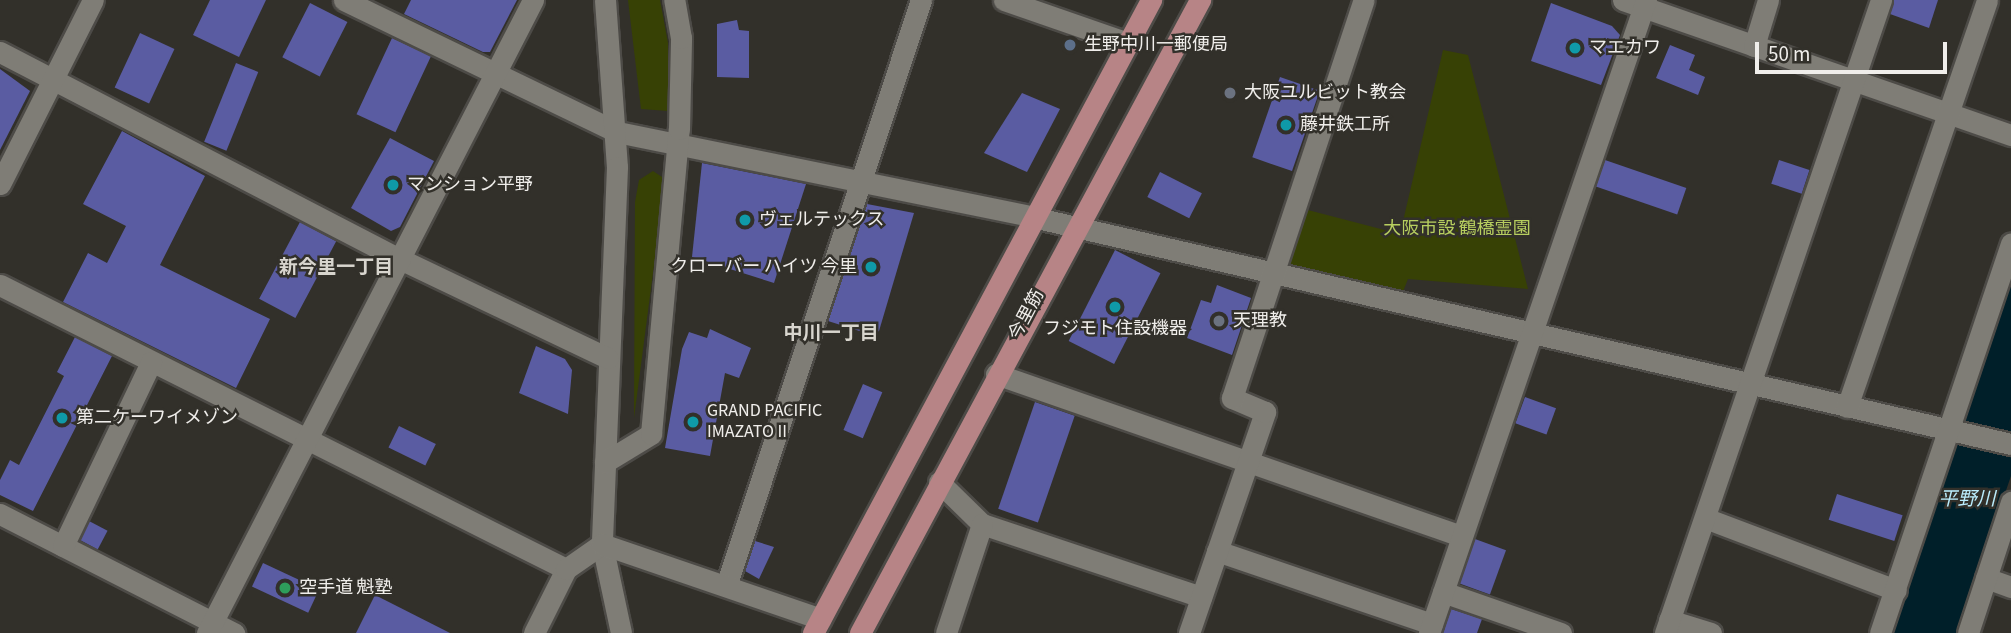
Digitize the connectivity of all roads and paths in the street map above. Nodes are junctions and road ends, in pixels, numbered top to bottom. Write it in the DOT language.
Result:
graph roads {
  1 [pos="93,0"];
  2 [pos="344,0"];
  3 [pos="533,0"];
  4 [pos="606,0"];
  5 [pos="674,0"];
  6 [pos="921,0"];
  7 [pos="1004,0"];
  8 [pos="1151,0"];
  9 [pos="1200,0"];
  10 [pos="1364,0"];
  11 [pos="1623,0"];
  12 [pos="1768,0"];
  13 [pos="1881,0"];
  14 [pos="1987,0"];
  15 [pos="1645,4"];
  16 [pos="1128,43"];
  17 [pos="1754,46"];
  18 [pos="0,52"];
  19 [pos="491,75"];
  20 [pos="53,79"];
  21 [pos="1854,80"];
  22 [pos="1950,113"];
  23 [pos="617,132"];
  24 [pos="2011,135"];
  25 [pos="678,146"];
  26 [pos="860,181"];
  27 [pos="0,184"];
  28 [pos="1023,217"];
  29 [pos="1074,227"];
  30 [pos="2011,243"];
  31 [pos="400,259"];
  32 [pos="1270,275"];
  33 [pos="0,285"];
  34 [pos="1533,332"];
  35 [pos="608,358"];
  36 [pos="151,362"];
  37 [pos="996,374"];
  38 [pos="1751,385"];
  39 [pos="1847,407"];
  40 [pos="1952,429"];
  41 [pos="306,442"];
  42 [pos="2011,444"];
  43 [pos="605,462"];
  44 [pos="1247,463"];
  45 [pos="939,482"];
  46 [pos="2011,502"];
  47 [pos="0,514"];
  48 [pos="1705,518"];
  49 [pos="982,524"];
  50 [pos="1460,536"];
  51 [pos="602,544"];
  52 [pos="63,546"];
  53 [pos="1217,551"];
  54 [pos="566,569"];
  55 [pos="1986,578"];
  56 [pos="726,586"];
  57 [pos="2011,587"];
  58 [pos="1896,590"];
  59 [pos="1443,592"];
  60 [pos="1201,597"];
  61 [pos="817,626"];
  62 [pos="1667,626"];
  63 [pos="210,627"];
  64 [pos="1430,629"];
  65 [pos="862,632"];
  66 [pos="234,633"];
  67 [pos="534,633"];
  68 [pos="621,633"];
  69 [pos="946,633"];
  70 [pos="1189,633"];
  71 [pos="1561,633"];
  72 [pos="1711,633"];
  73 [pos="1880,633"];
  74 [pos="1968,633"];
  1 -- 20 [label="street"];
  2 -- 19 [label="street"];
  3 -- 19 [label="street"];
  4 -- 23 [label="street"];
  5 -- 25 [label="street"];
  6 -- 26 [label="street"];
  7 -- 16 [label="street"];
  8 -- 16 [label="main road"];
  9 -- 29 [label="main road, 今里筋"];
  10 -- 32 [label="street"];
  11 -- 15 [label="street"];
  12 -- 17 [label="street"];
  13 -- 21 [label="street"];
  14 -- 22 [label="street"];
  15 -- 17 [label="street"];
  15 -- 34 [label="street"];
  16 -- 28 [label="main road"];
  17 -- 21 [label="street"];
  18 -- 20 [label="street"];
  19 -- 23 [label="street"];
  19 -- 31 [label="street"];
  20 -- 27 [label="street"];
  20 -- 31 [label="street"];
  21 -- 22 [label="street"];
  21 -- 38 [label="street"];
  22 -- 24 [label="street"];
  22 -- 39 [label="street"];
  23 -- 25 [label="street"];
  23 -- 35 [label="street"];
  25 -- 26 [label="street"];
  25 -- 43 [label="street"];
  26 -- 28 [label="street"];
  26 -- 56 [label="street"];
  28 -- 29 [label="street"];
  28 -- 61 [label="main road"];
  29 -- 32 [label="street"];
  29 -- 37 [label="main road, 今里筋"];
  30 -- 40 [label="street"];
  31 -- 35 [label="street"];
  31 -- 41 [label="street"];
  32 -- 34 [label="street"];
  32 -- 44 [label="street"];
  33 -- 36 [label="street"];
  34 -- 38 [label="street"];
  34 -- 50 [label="street"];
  35 -- 43 [label="street"];
  36 -- 41 [label="street"];
  36 -- 52 [label="street"];
  37 -- 44 [label="street"];
  37 -- 45 [label="main road, 今里筋"];
  38 -- 39 [label="street"];
  38 -- 48 [label="street"];
  39 -- 40 [label="street"];
  40 -- 42 [label="street"];
  40 -- 58 [label="street"];
  41 -- 54 [label="street"];
  41 -- 63 [label="street"];
  43 -- 51 [label="street"];
  44 -- 50 [label="street"];
  44 -- 53 [label="street"];
  45 -- 49 [label="street"];
  45 -- 65 [label="main road, 今里筋"];
  46 -- 55 [label="street"];
  47 -- 52 [label="street"];
  48 -- 58 [label="street"];
  48 -- 62 [label="street"];
  49 -- 60 [label="street"];
  49 -- 69 [label="street"];
  50 -- 59 [label="street"];
  51 -- 54 [label="street"];
  51 -- 56 [label="street"];
  51 -- 68 [label="street"];
  52 -- 63 [label="street"];
  53 -- 60 [label="street"];
  53 -- 64 [label="street"];
  54 -- 67 [label="street"];
  55 -- 57 [label="street"];
  55 -- 74 [label="street"];
  56 -- 61 [label="street"];
  58 -- 73 [label="street"];
  59 -- 64 [label="street"];
  59 -- 71 [label="street"];
  60 -- 70 [label="street"];
  62 -- 72 [label="street"];
  63 -- 66 [label="street"];
}
